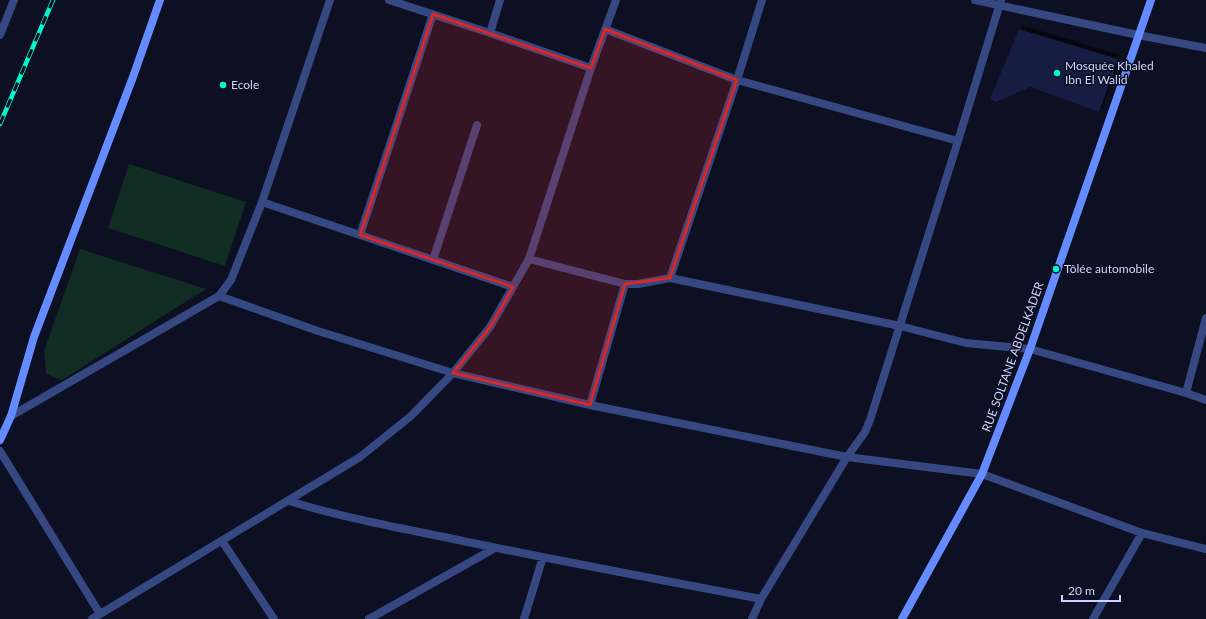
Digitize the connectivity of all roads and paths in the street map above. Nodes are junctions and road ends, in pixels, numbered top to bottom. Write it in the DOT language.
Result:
graph roads {
  1 [pos="14,0"];
  2 [pos="160,0"];
  3 [pos="330,0"];
  4 [pos="389,0"];
  5 [pos="500,0"];
  6 [pos="616,0"];
  7 [pos="762,0"];
  8 [pos="975,0"];
  9 [pos="1151,0"];
  10 [pos="1000,3"];
  11 [pos="433,14"];
  12 [pos="605,29"];
  13 [pos="490,33"];
  14 [pos="0,35"];
  15 [pos="1138,35"];
  16 [pos="1206,48"];
  17 [pos="590,68"];
  18 [pos="737,80"];
  19 [pos="477,125"];
  20 [pos="958,142"];
  21 [pos="262,202"];
  22 [pos="360,235"];
  23 [pos="529,259"];
  24 [pos="433,260"];
  25 [pos="670,278"];
  26 [pos="625,284"];
  27 [pos="513,287"];
  28 [pos="219,296"];
  29 [pos="1206,318"];
  30 [pos="900,326"];
  31 [pos="1030,349"];
  32 [pos="453,373"];
  33 [pos="1186,393"];
  34 [pos="1206,400"];
  35 [pos="590,405"];
  36 [pos="11,416"];
  37 [pos="0,440"];
  38 [pos="0,450"];
  39 [pos="848,457"];
  40 [pos="982,474"];
  41 [pos="289,501"];
  42 [pos="1142,533"];
  43 [pos="222,541"];
  44 [pos="495,548"];
  45 [pos="1206,549"];
  46 [pos="543,557"];
  47 [pos="761,599"];
  48 [pos="100,614"];
  49 [pos="92,619"];
  50 [pos="274,619"];
  51 [pos="369,619"];
  52 [pos="524,619"];
  53 [pos="752,619"];
  54 [pos="902,619"];
  55 [pos="1093,619"];
  1 -- 14 [label="street"];
  2 -- 36 [label="main road"];
  3 -- 21 [label="street"];
  4 -- 11 [label="street"];
  5 -- 13 [label="street"];
  6 -- 12 [label="street"];
  7 -- 18 [label="street"];
  8 -- 10 [label="street"];
  9 -- 15 [label="main road, RUE SOLTANE ABDELKADER"];
  10 -- 15 [label="street"];
  10 -- 20 [label="street"];
  11 -- 13 [label="street"];
  11 -- 22 [label="street"];
  12 -- 17 [label="street"];
  12 -- 18 [label="street"];
  13 -- 17 [label="street"];
  15 -- 16 [label="street"];
  15 -- 31 [label="main road, RUE SOLTANE ABDELKADER"];
  17 -- 23 [label="street"];
  18 -- 20 [label="street"];
  18 -- 25 [label="street"];
  19 -- 24 [label="street"];
  20 -- 30 [label="street"];
  21 -- 22 [label="street"];
  21 -- 28 [label="street"];
  22 -- 24 [label="street"];
  23 -- 26 [label="street"];
  23 -- 27 [label="street"];
  24 -- 27 [label="street"];
  25 -- 26 [label="street"];
  25 -- 30 [label="street"];
  26 -- 35 [label="street"];
  27 -- 32 [label="street"];
  28 -- 32 [label="street"];
  28 -- 36 [label="street"];
  29 -- 33 [label="street"];
  30 -- 31 [label="street"];
  30 -- 39 [label="street"];
  31 -- 33 [label="street"];
  31 -- 40 [label="main road, RUE SOLTANE ABDELKADER"];
  32 -- 35 [label="street"];
  32 -- 41 [label="street"];
  33 -- 34 [label="street"];
  35 -- 39 [label="street"];
  36 -- 37 [label="main road"];
  38 -- 48 [label="street"];
  39 -- 40 [label="street"];
  39 -- 47 [label="street"];
  40 -- 42 [label="street"];
  40 -- 54 [label="main road, RUE SOLTANE ABDELKADER"];
  41 -- 43 [label="street"];
  41 -- 44 [label="street"];
  42 -- 45 [label="street"];
  42 -- 55 [label="street"];
  43 -- 48 [label="street"];
  43 -- 50 [label="street"];
  44 -- 46 [label="street"];
  44 -- 51 [label="street"];
  46 -- 47 [label="street"];
  46 -- 52 [label="street"];
  47 -- 53 [label="street"];
  48 -- 49 [label="street"];
}
